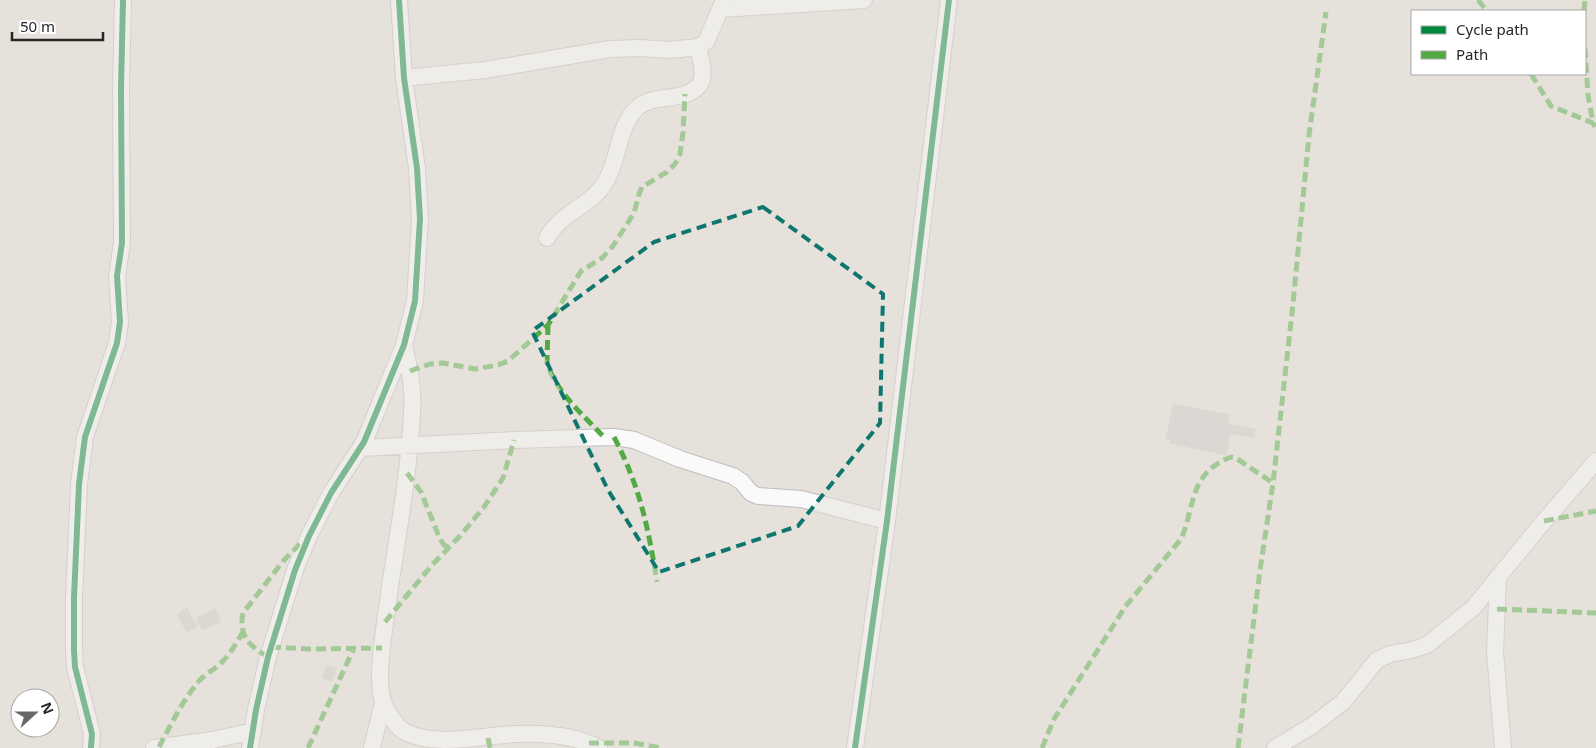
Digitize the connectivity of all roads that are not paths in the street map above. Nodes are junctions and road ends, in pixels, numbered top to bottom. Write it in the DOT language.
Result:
graph roads {
  1 [pos="123,0"];
  2 [pos="399,0"];
  3 [pos="864,0"];
  4 [pos="949,0"];
  5 [pos="722,4"];
  6 [pos="698,47"];
  7 [pos="404,78"];
  8 [pos="547,238"];
  9 [pos="404,345"];
  10 [pos="409,446"];
  11 [pos="360,448"];
  12 [pos="1596,461"];
  13 [pos="887,521"];
  14 [pos="1498,577"];
  15 [pos="383,702"];
  16 [pos="253,731"];
  17 [pos="91,748"];
  18 [pos="154,748"];
  19 [pos="250,748"];
  20 [pos="372,748"];
  21 [pos="598,748"];
  22 [pos="855,748"];
  23 [pos="1275,748"];
  24 [pos="1503,748"];
  1 -- 17 [label="street"];
  2 -- 7 [label="street"];
  3 -- 5 [label="street"];
  4 -- 13 [label="street"];
  5 -- 6 [label="street"];
  6 -- 7 [label="street"];
  6 -- 8 [label="street"];
  7 -- 9 [label="street"];
  9 -- 10 [label="street"];
  9 -- 11 [label="street"];
  10 -- 11 [label="street"];
  10 -- 13 [label="street"];
  10 -- 15 [label="street"];
  11 -- 16 [label="street"];
  12 -- 14 [label="street"];
  13 -- 22 [label="street"];
  14 -- 23 [label="street"];
  14 -- 24 [label="street"];
  15 -- 20 [label="street"];
  15 -- 21 [label="street"];
  16 -- 18 [label="street"];
  16 -- 19 [label="street"];
}
